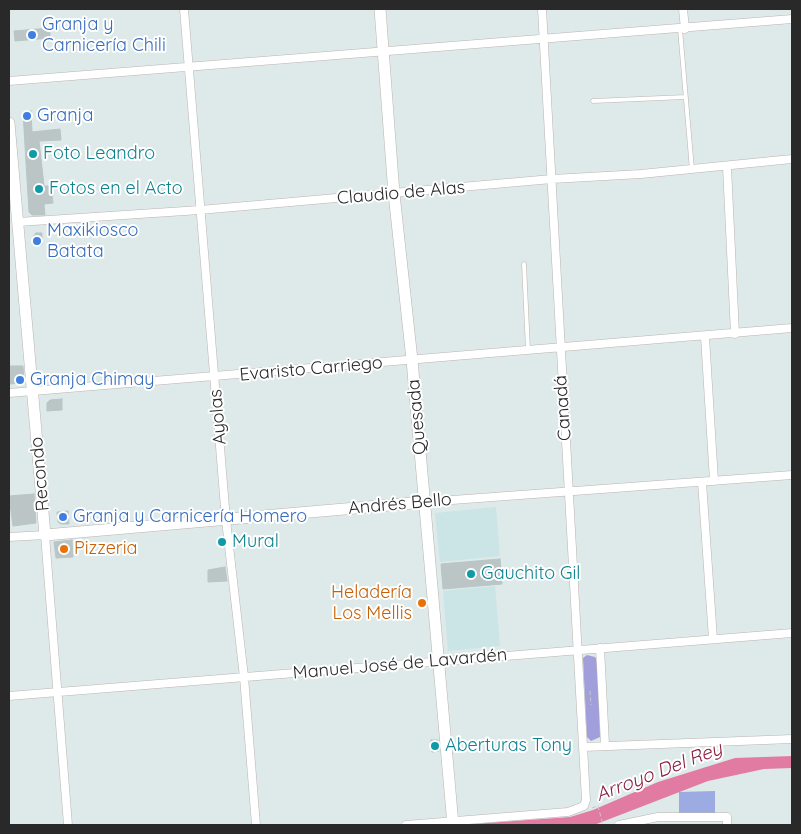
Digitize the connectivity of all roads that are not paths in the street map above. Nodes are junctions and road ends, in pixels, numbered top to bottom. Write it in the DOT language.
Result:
graph roads {
  1 [pos="184,9"];
  2 [pos="380,9"];
  3 [pos="542,9"];
  4 [pos="683,9"];
  5 [pos="792,19"];
  6 [pos="682,29"];
  7 [pos="543,38"];
  8 [pos="384,50"];
  9 [pos="189,67"];
  10 [pos="9,81"];
  11 [pos="685,97"];
  12 [pos="593,101"];
  13 [pos="9,123"];
  14 [pos="792,159"];
  15 [pos="727,167"];
  16 [pos="692,170"];
  17 [pos="552,178"];
  18 [pos="394,194"];
  19 [pos="200,210"];
  20 [pos="14,222"];
  21 [pos="524,264"];
  22 [pos="792,328"];
  23 [pos="735,334"];
  24 [pos="704,337"];
  25 [pos="560,348"];
  26 [pos="528,350"];
  27 [pos="412,360"];
  28 [pos="214,377"];
  29 [pos="33,391"];
  30 [pos="9,393"];
  31 [pos="792,475"];
  32 [pos="714,481"];
  33 [pos="702,482"];
  34 [pos="569,492"];
  35 [pos="425,502"];
  36 [pos="226,520"];
  37 [pos="45,535"];
  38 [pos="9,538"];
  39 [pos="792,633"];
  40 [pos="712,639"];
  41 [pos="600,648"];
  42 [pos="577,649"];
  43 [pos="438,662"];
  44 [pos="244,677"];
  45 [pos="59,692"];
  46 [pos="9,696"];
  47 [pos="792,739"];
  48 [pos="605,745"];
  49 [pos="583,747"];
  50 [pos="453,824"];
  51 [pos="68,825"];
  52 [pos="256,825"];
  53 [pos="406,825"];
  54 [pos="619,825"];
  55 [pos="727,825"];
  1 -- 9 [label="street, Ayolas"];
  2 -- 8 [label="street, Quesada"];
  3 -- 7 [label="street, Canadá"];
  4 -- 6 [label="street"];
  5 -- 6 [label="street"];
  6 -- 7 [label="street"];
  6 -- 11 [label="lane"];
  7 -- 8 [label="street"];
  7 -- 17 [label="street, Canadá"];
  8 -- 9 [label="street"];
  8 -- 18 [label="street, Quesada"];
  9 -- 10 [label="street"];
  9 -- 19 [label="street, Ayolas"];
  11 -- 12 [label="lane"];
  11 -- 16 [label="lane"];
  13 -- 20 [label="street, Recondo"];
  14 -- 15 [label="street, Claudio de Alas"];
  15 -- 16 [label="street, Claudio de Alas"];
  15 -- 23 [label="street"];
  16 -- 17 [label="street, Claudio de Alas"];
  17 -- 18 [label="street, Claudio de Alas"];
  17 -- 25 [label="street, Canadá"];
  18 -- 19 [label="street, Claudio de Alas"];
  18 -- 27 [label="street, Quesada"];
  19 -- 20 [label="street, Claudio de Alas"];
  19 -- 28 [label="street, Ayolas"];
  20 -- 29 [label="street, Recondo"];
  21 -- 26 [label="lane"];
  22 -- 23 [label="street, Evaristo Carriego"];
  23 -- 24 [label="street, Evaristo Carriego"];
  24 -- 25 [label="street, Evaristo Carriego"];
  24 -- 32 [label="street"];
  25 -- 26 [label="street, Evaristo Carriego"];
  25 -- 34 [label="street, Canadá"];
  26 -- 27 [label="street, Evaristo Carriego"];
  27 -- 28 [label="street, Evaristo Carriego"];
  27 -- 35 [label="street, Quesada"];
  28 -- 29 [label="street, Evaristo Carriego"];
  28 -- 36 [label="street, Ayolas"];
  29 -- 30 [label="street, Evaristo Carriego"];
  29 -- 37 [label="street, Recondo"];
  31 -- 32 [label="street, Andrés Bello"];
  32 -- 33 [label="street, Andrés Bello"];
  33 -- 34 [label="street, Andrés Bello"];
  33 -- 40 [label="street"];
  34 -- 35 [label="street, Andrés Bello"];
  34 -- 42 [label="street, Canadá"];
  35 -- 36 [label="street, Andrés Bello"];
  35 -- 43 [label="street, Quesada"];
  36 -- 37 [label="street, Andrés Bello"];
  36 -- 44 [label="street, Ayolas"];
  37 -- 38 [label="street, Andrés Bello"];
  37 -- 45 [label="street, Recondo"];
  39 -- 40 [label="street, Manuel José de Lavardén"];
  40 -- 41 [label="street, Manuel José de Lavardén"];
  41 -- 42 [label="street, Manuel José de Lavardén"];
  41 -- 48 [label="street"];
  42 -- 43 [label="street, Manuel José de Lavardén"];
  42 -- 49 [label="street, Canadá"];
  43 -- 44 [label="street, Manuel José de Lavardén"];
  43 -- 50 [label="street, Quesada"];
  44 -- 45 [label="street, Manuel José de Lavardén"];
  44 -- 52 [label="street, Ayolas"];
  45 -- 46 [label="street, Manuel José de Lavardén"];
  45 -- 51 [label="street, Recondo"];
  47 -- 48 [label="street"];
  48 -- 49 [label="street"];
  49 -- 50 [label="street, Canadá"];
  50 -- 53 [label="street"];
  54 -- 55 [label="street"];
}
